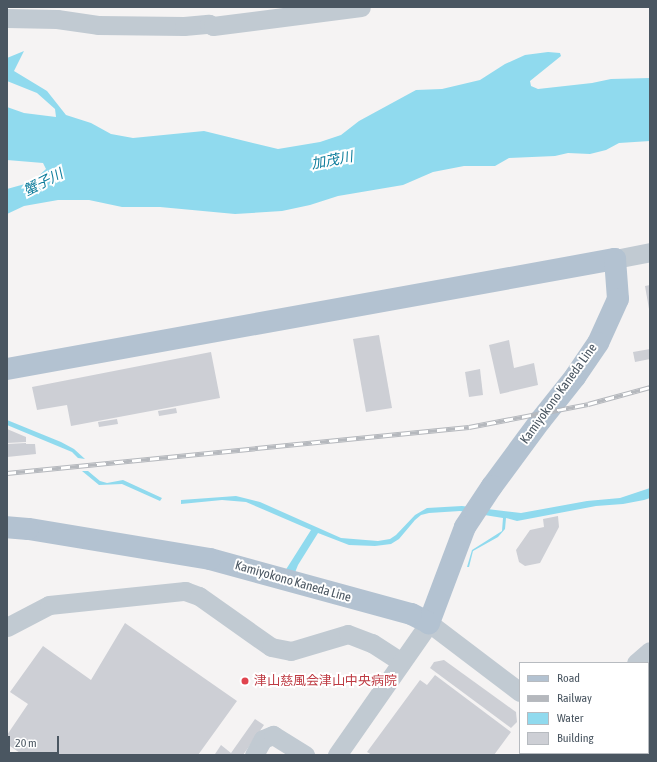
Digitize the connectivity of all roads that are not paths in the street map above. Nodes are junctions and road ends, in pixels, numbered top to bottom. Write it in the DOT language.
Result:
graph roads {
  1 [pos="361,7"];
  2 [pos="7,18"];
  3 [pos="650,252"];
  4 [pos="615,259"];
  5 [pos="7,369"];
  6 [pos="7,527"];
  7 [pos="429,623"];
  8 [pos="7,627"];
  9 [pos="650,651"];
  10 [pos="401,662"];
  11 [pos="637,662"];
  12 [pos="519,691"];
  13 [pos="254,755"];
  14 [pos="305,755"];
  15 [pos="337,755"];
  1 -- 2 [label="street"];
  3 -- 4 [label="street"];
  4 -- 5 [label="main road"];
  4 -- 7 [label="main road, Kamiyokono Kaneda Line"];
  6 -- 7 [label="main road, Kamiyokono Kaneda Line"];
  7 -- 10 [label="street"];
  7 -- 12 [label="street"];
  8 -- 10 [label="street"];
  9 -- 11 [label="street"];
  10 -- 15 [label="street"];
  13 -- 14 [label="street"];
}
